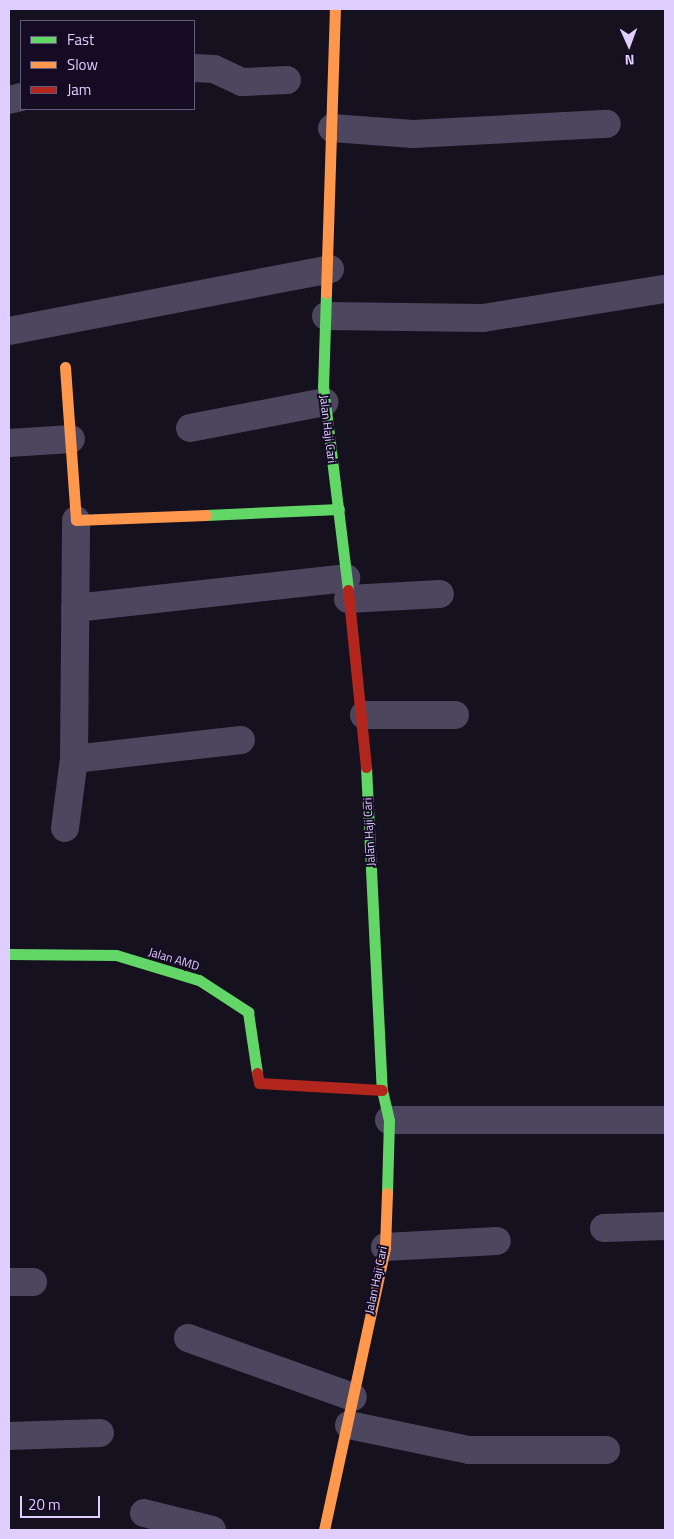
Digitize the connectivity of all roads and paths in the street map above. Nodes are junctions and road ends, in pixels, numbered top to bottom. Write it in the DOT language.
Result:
graph roads {
  1 [pos="335,9"];
  2 [pos="195,68"];
  3 [pos="287,80"];
  4 [pos="607,124"];
  5 [pos="332,128"];
  6 [pos="330,269"];
  7 [pos="665,289"];
  8 [pos="326,316"];
  9 [pos="9,331"];
  10 [pos="65,367"];
  11 [pos="325,402"];
  12 [pos="190,428"];
  13 [pos="71,439"];
  14 [pos="9,443"];
  15 [pos="339,509"];
  16 [pos="76,520"];
  17 [pos="347,588"];
  18 [pos="440,594"];
  19 [pos="75,608"];
  20 [pos="364,715"];
  21 [pos="455,715"];
  22 [pos="242,740"];
  23 [pos="74,759"];
  24 [pos="65,828"];
  25 [pos="9,954"];
  26 [pos="382,1090"];
  27 [pos="389,1120"];
  28 [pos="665,1120"];
  29 [pos="665,1226"];
  30 [pos="604,1228"];
  31 [pos="497,1241"];
  32 [pos="385,1247"];
  33 [pos="188,1338"];
  34 [pos="353,1397"];
  35 [pos="349,1425"];
  36 [pos="100,1433"];
  37 [pos="9,1436"];
  38 [pos="606,1450"];
  39 [pos="144,1513"];
  40 [pos="212,1530"];
  41 [pos="324,1530"];
  1 -- 5 [label="street, Jalan Haji Cari"];
  2 -- 3 [label="street"];
  4 -- 5 [label="street"];
  5 -- 6 [label="street, Jalan Haji Cari"];
  6 -- 8 [label="street, Jalan Haji Cari"];
  6 -- 9 [label="street"];
  7 -- 8 [label="street"];
  8 -- 11 [label="street, Jalan Haji Cari"];
  10 -- 13 [label="street"];
  11 -- 12 [label="street"];
  11 -- 15 [label="street, Jalan Haji Cari"];
  13 -- 14 [label="street"];
  13 -- 16 [label="street"];
  15 -- 16 [label="street"];
  15 -- 17 [label="street, Jalan Haji Cari"];
  16 -- 19 [label="street"];
  17 -- 18 [label="street"];
  17 -- 19 [label="street"];
  17 -- 20 [label="street, Jalan Haji Cari"];
  19 -- 23 [label="street"];
  20 -- 21 [label="street"];
  20 -- 26 [label="street, Jalan Haji Cari"];
  22 -- 23 [label="street"];
  23 -- 24 [label="street"];
  25 -- 26 [label="street, Jalan AMD"];
  26 -- 27 [label="street, Jalan Haji Cari"];
  27 -- 28 [label="street"];
  27 -- 32 [label="street, Jalan Haji Cari"];
  29 -- 30 [label="street"];
  31 -- 32 [label="street"];
  32 -- 34 [label="street, Jalan Haji Cari"];
  33 -- 34 [label="street"];
  34 -- 35 [label="street, Jalan Haji Cari"];
  35 -- 38 [label="street"];
  35 -- 41 [label="street, Jalan Haji Cari"];
  36 -- 37 [label="street"];
  39 -- 40 [label="street"];
}
